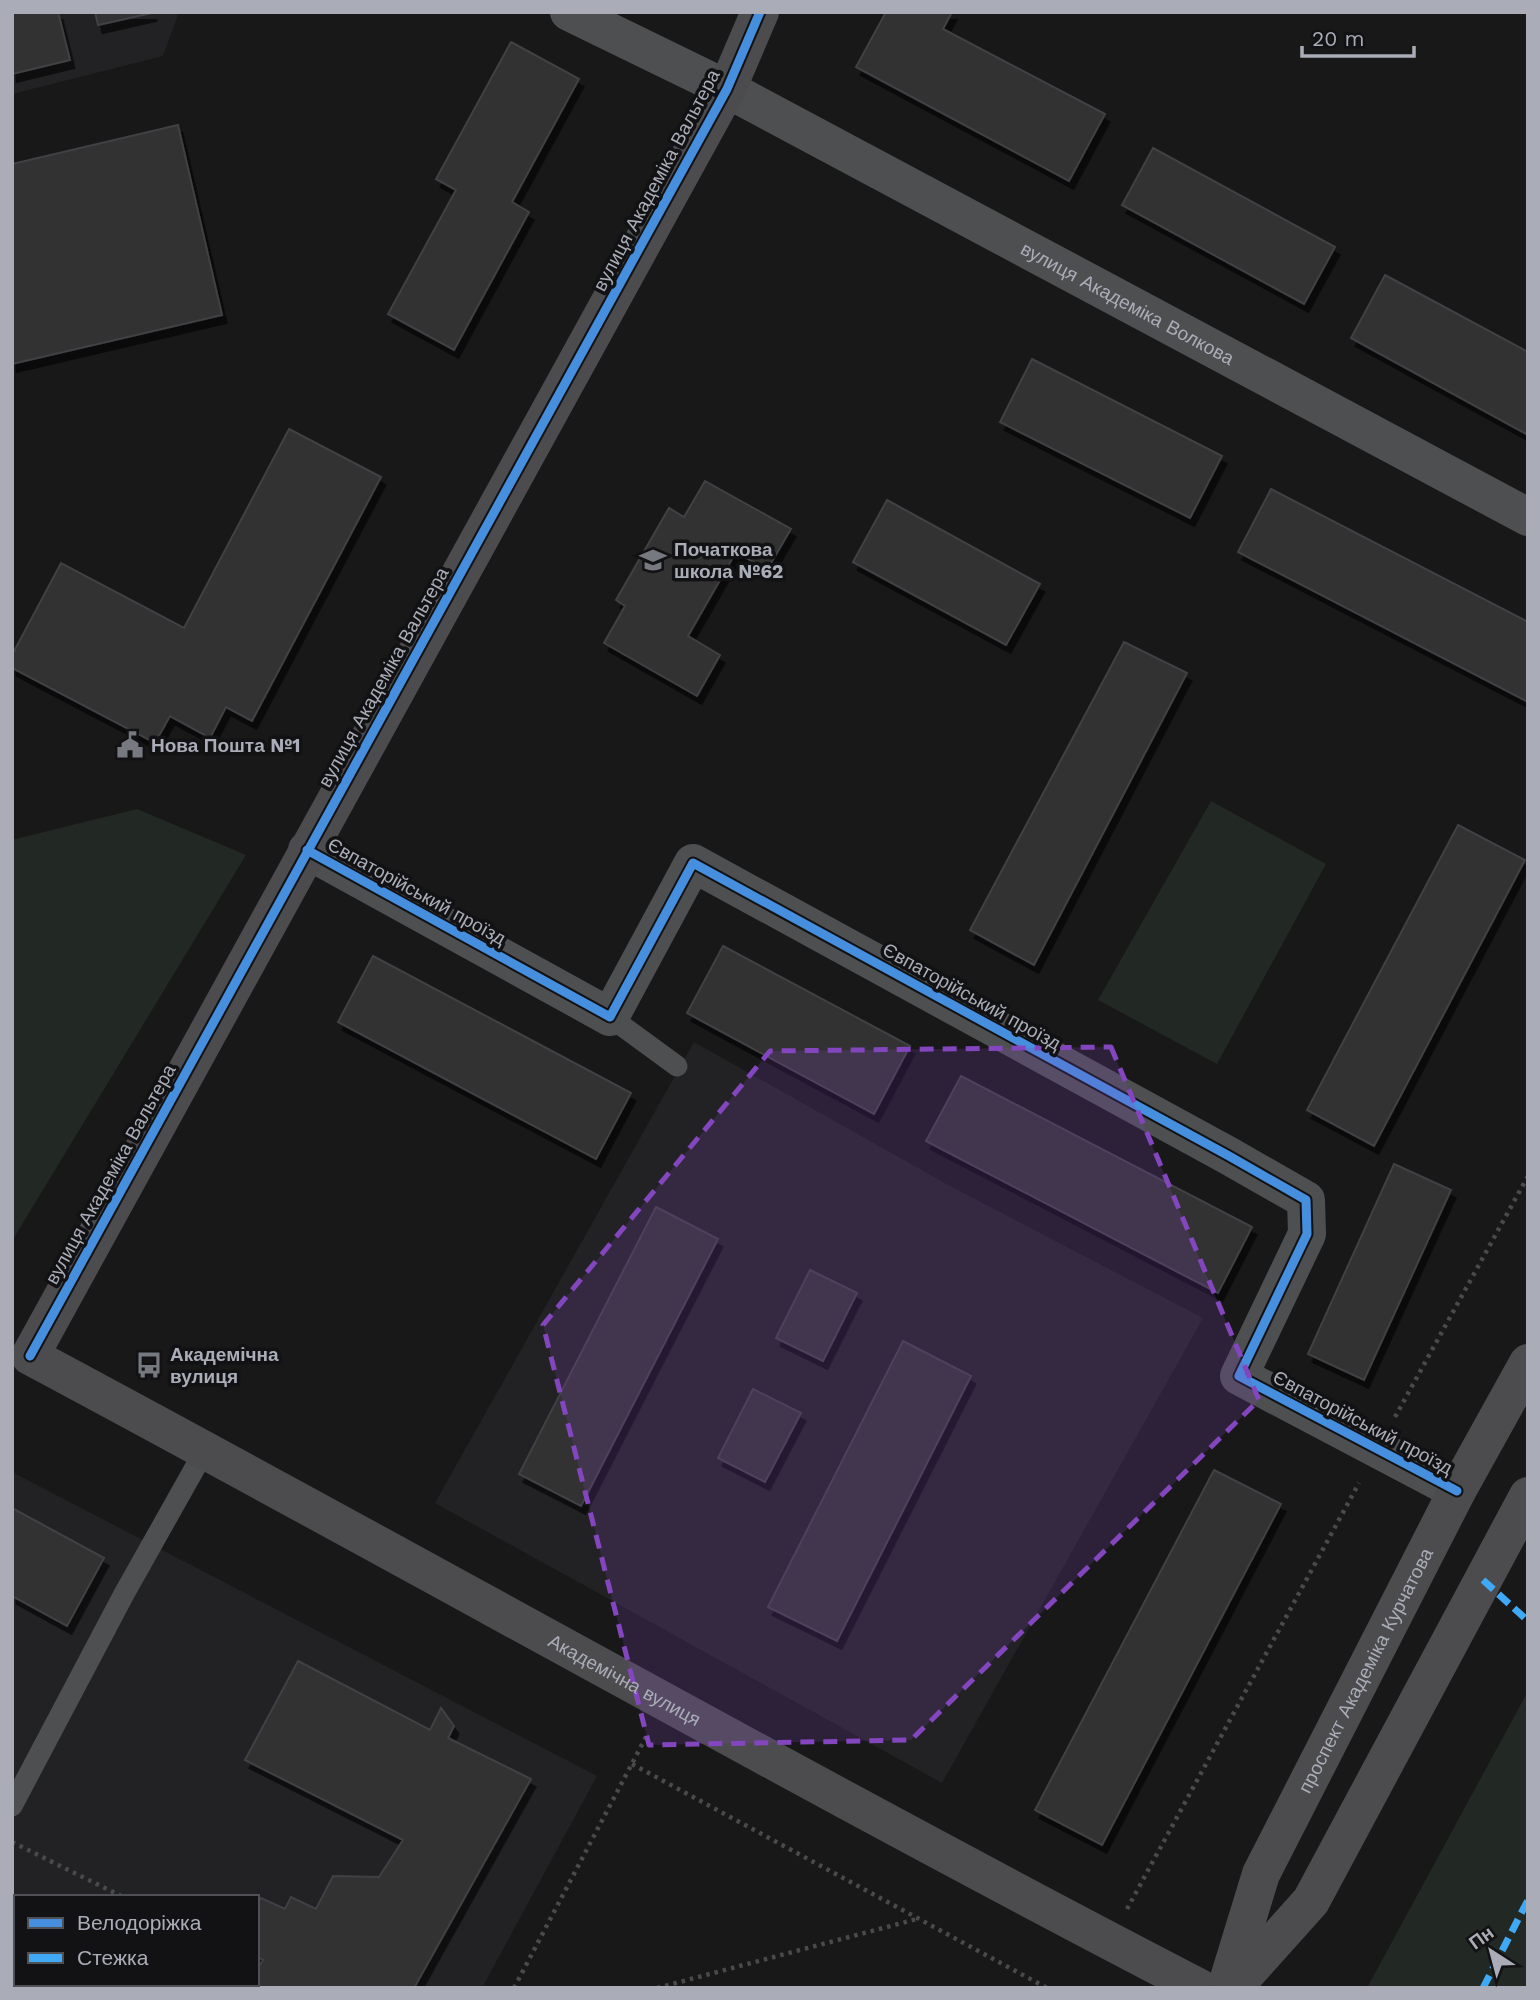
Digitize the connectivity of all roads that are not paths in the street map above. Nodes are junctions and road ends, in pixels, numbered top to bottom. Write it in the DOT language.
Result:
graph roads {
  1 [pos="569,12"];
  2 [pos="760,12"];
  3 [pos="727,89"];
  4 [pos="1528,517"];
  5 [pos="307,850"];
  6 [pos="610,1017"];
  7 [pos="677,1066"];
  8 [pos="21,1352"];
  9 [pos="1528,1363"];
  10 [pos="205,1450"];
  11 [pos="1457,1491"];
  12 [pos="1528,1496"];
  13 [pos="12,1806"];
  14 [pos="1200,1988"];
  15 [pos="1226,1988"];
  16 [pos="1233,1988"];
  1 -- 3 [label="street, вулиця Академіка Волкова"];
  2 -- 3 [label="street, вулиця Академіка Вальтера"];
  3 -- 4 [label="street, вулиця Академіка Волкова"];
  3 -- 5 [label="street, вулиця Академіка Вальтера"];
  5 -- 6 [label="street, Євпаторійський проїзд"];
  5 -- 8 [label="street, вулиця Академіка Вальтера"];
  6 -- 7 [label="lane"];
  6 -- 11 [label="street, Євпаторійський проїзд"];
  8 -- 10 [label="street, Академічна вулиця"];
  9 -- 11 [label="street, проспект Академіка Курчатова"];
  10 -- 13 [label="lane"];
  10 -- 14 [label="street, Академічна вулиця"];
  11 -- 15 [label="street, проспект Академіка Курчатова"];
  12 -- 16 [label="street"];
}
